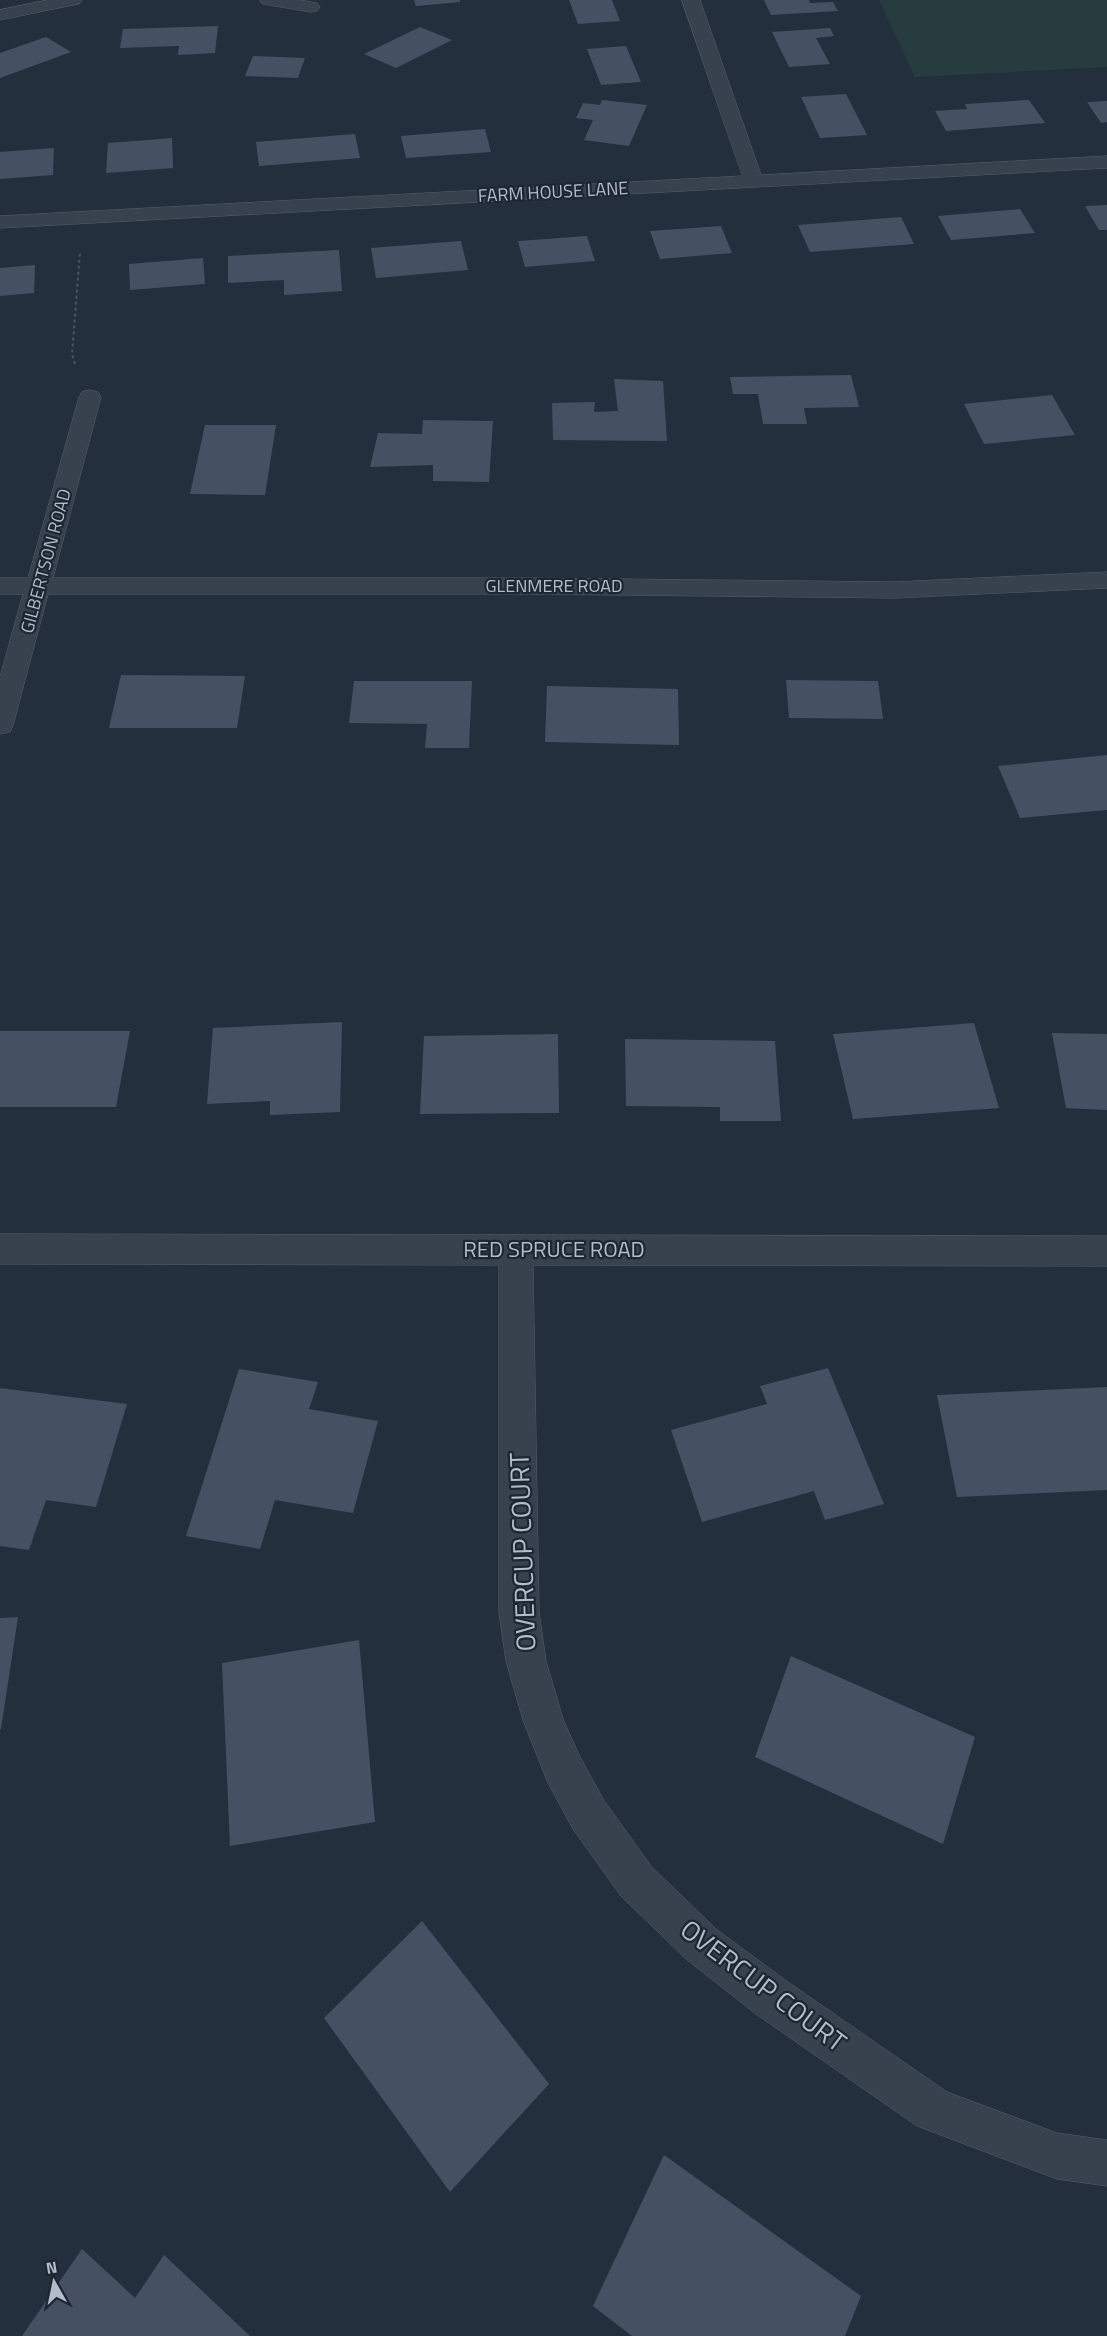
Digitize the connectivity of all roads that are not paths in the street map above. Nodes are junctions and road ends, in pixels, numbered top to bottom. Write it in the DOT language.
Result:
graph roads {
  1 [pos="73,0"];
  2 [pos="269,0"];
  3 [pos="690,0"];
  4 [pos="311,7"];
  5 [pos="0,15"];
  6 [pos="1107,162"];
  7 [pos="753,181"];
  8 [pos="0,222"];
  9 [pos="90,397"];
  10 [pos="1107,580"];
  11 [pos="40,585"];
  12 [pos="0,586"];
  13 [pos="0,724"];
  14 [pos="0,1248"];
  15 [pos="516,1249"];
  16 [pos="1107,1251"];
  17 [pos="1107,2163"];
  1 -- 5 [label="street"];
  2 -- 4 [label="street"];
  3 -- 7 [label="street"];
  6 -- 7 [label="street, FARM HOUSE LANE"];
  7 -- 8 [label="street, FARM HOUSE LANE"];
  9 -- 11 [label="street, GILBERTSON ROAD"];
  10 -- 11 [label="street, GLENMERE ROAD"];
  11 -- 12 [label="street, GLENMERE ROAD"];
  11 -- 13 [label="street, GILBERTSON ROAD"];
  14 -- 15 [label="street, RED SPRUCE ROAD"];
  15 -- 16 [label="street, RED SPRUCE ROAD"];
  15 -- 17 [label="street, OVERCUP COURT"];
}
